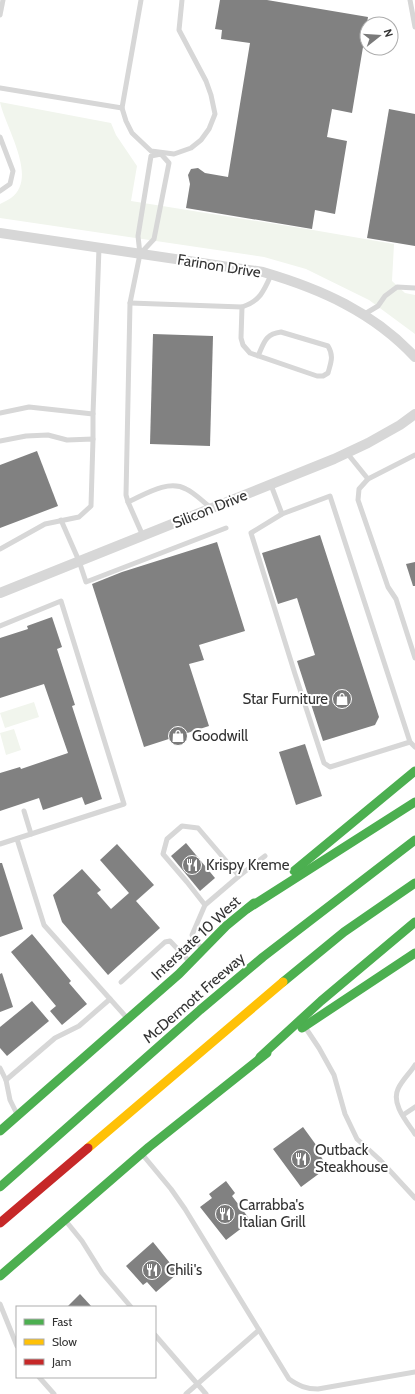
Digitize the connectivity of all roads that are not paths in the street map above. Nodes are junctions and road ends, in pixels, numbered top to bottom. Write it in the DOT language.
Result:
graph roads {
  1 [pos="3,0"];
  2 [pos="142,0"];
  3 [pos="182,0"];
  4 [pos="410,0"];
  5 [pos="0,15"];
  6 [pos="415,27"];
  7 [pos="0,88"];
  8 [pos="122,108"];
  9 [pos="0,137"];
  10 [pos="160,154"];
  11 [pos="0,191"];
  12 [pos="0,233"];
  13 [pos="99,248"];
  14 [pos="140,254"];
  15 [pos="271,275"];
  16 [pos="415,288"];
  17 [pos="130,303"];
  18 [pos="242,307"];
  19 [pos="364,315"];
  20 [pos="258,356"];
  21 [pos="415,357"];
  22 [pos="0,413"];
  23 [pos="93,414"];
  24 [pos="415,414"];
  25 [pos="93,439"];
  26 [pos="0,441"];
  27 [pos="347,453"];
  28 [pos="415,456"];
  29 [pos="368,479"];
  30 [pos="271,485"];
  31 [pos="128,502"];
  32 [pos="212,508"];
  33 [pos="282,514"];
  34 [pos="61,520"];
  35 [pos="226,528"];
  36 [pos="143,536"];
  37 [pos="0,549"];
  38 [pos="79,561"];
  39 [pos="0,593"];
  40 [pos="0,626"];
  41 [pos="415,658"];
  42 [pos="410,742"];
  43 [pos="415,747"];
  44 [pos="415,772"];
  45 [pos="415,802"];
  46 [pos="24,811"];
  47 [pos="32,834"];
  48 [pos="17,839"];
  49 [pos="415,840"];
  50 [pos="0,844"];
  51 [pos="265,856"];
  52 [pos="239,876"];
  53 [pos="415,883"];
  54 [pos="205,905"];
  55 [pos="247,909"];
  56 [pos="415,922"];
  57 [pos="202,950"];
  58 [pos="415,953"];
  59 [pos="190,962"];
  60 [pos="121,982"];
  61 [pos="110,999"];
  62 [pos="128,1018"];
  63 [pos="304,1026"];
  64 [pos="260,1057"];
  65 [pos="415,1065"];
  66 [pos="0,1068"];
  67 [pos="6,1080"];
  68 [pos="415,1107"];
  69 [pos="18,1115"];
  70 [pos="403,1115"];
  71 [pos="0,1131"];
  72 [pos="415,1134"];
  73 [pos="141,1154"];
  74 [pos="0,1187"];
  75 [pos="415,1198"];
  76 [pos="65,1220"];
  77 [pos="0,1223"];
  78 [pos="0,1276"];
  79 [pos="0,1304"];
  80 [pos="130,1306"];
  81 [pos="259,1330"];
  82 [pos="156,1336"];
  83 [pos="16,1344"];
  84 [pos="415,1372"];
  85 [pos="40,1378"];
  86 [pos="197,1384"];
  87 [pos="54,1394"];
  88 [pos="186,1394"];
  89 [pos="206,1394"];
  1 -- 5 [label="lane"];
  2 -- 8 [label="lane"];
  3 -- 10 [label="lane"];
  4 -- 6 [label="lane"];
  7 -- 8 [label="lane"];
  8 -- 10 [label="lane"];
  9 -- 11 [label="lane"];
  10 -- 14 [label="lane"];
  10 -- 14 [label="lane"];
  12 -- 13 [label="street, Farinon Drive"];
  13 -- 14 [label="street, Farinon Drive"];
  13 -- 23 [label="lane"];
  14 -- 15 [label="street, Farinon Drive"];
  14 -- 17 [label="lane"];
  15 -- 18 [label="lane"];
  15 -- 19 [label="street, Farinon Drive"];
  16 -- 19 [label="lane"];
  17 -- 18 [label="lane"];
  17 -- 31 [label="lane"];
  18 -- 20 [label="lane"];
  19 -- 21 [label="street, Farinon Drive"];
  20 -- 20 [label="lane"];
  22 -- 23 [label="lane"];
  23 -- 25 [label="lane"];
  24 -- 27 [label="street, Silicon Drive"];
  25 -- 26 [label="lane"];
  25 -- 34 [label="lane"];
  27 -- 29 [label="lane"];
  27 -- 30 [label="street, Silicon Drive"];
  28 -- 29 [label="lane"];
  29 -- 41 [label="lane"];
  30 -- 32 [label="street, Silicon Drive"];
  30 -- 33 [label="lane"];
  31 -- 32 [label="lane"];
  31 -- 36 [label="lane"];
  32 -- 36 [label="street, Silicon Drive"];
  33 -- 42 [label="lane"];
  33 -- 42 [label="lane"];
  34 -- 37 [label="lane"];
  34 -- 38 [label="lane"];
  35 -- 38 [label="lane"];
  36 -- 38 [label="street, Silicon Drive"];
  38 -- 39 [label="street, Silicon Drive"];
  40 -- 47 [label="lane"];
  42 -- 43 [label="lane"];
  44 -- 55 [label="main road, Interstate 10 West"];
  45 -- 55 [label="main road"];
  46 -- 47 [label="lane"];
  47 -- 48 [label="lane"];
  48 -- 50 [label="lane"];
  48 -- 61 [label="lane"];
  49 -- 74 [label="main road, McDermott Freeway"];
  51 -- 52 [label="lane"];
  52 -- 54 [label="lane"];
  52 -- 54 [label="lane"];
  53 -- 77 [label="main road"];
  54 -- 57 [label="lane"];
  55 -- 57 [label="main road, Interstate 10 West"];
  56 -- 64 [label="main road"];
  57 -- 59 [label="main road, Interstate 10 West"];
  58 -- 63 [label="main road"];
  59 -- 60 [label="lane"];
  59 -- 62 [label="main road, Interstate 10 West"];
  61 -- 62 [label="lane"];
  61 -- 67 [label="lane"];
  62 -- 69 [label="main road, Interstate 10 West"];
  63 -- 64 [label="main road"];
  63 -- 75 [label="lane"];
  64 -- 73 [label="main road"];
  65 -- 70 [label="lane"];
  66 -- 67 [label="lane"];
  67 -- 69 [label="lane"];
  68 -- 70 [label="lane"];
  69 -- 71 [label="main road, Interstate 10 West"];
  70 -- 72 [label="lane"];
  73 -- 76 [label="main road"];
  73 -- 81 [label="lane"];
  76 -- 78 [label="main road"];
  76 -- 80 [label="lane"];
  79 -- 83 [label="lane"];
  81 -- 84 [label="lane"];
  81 -- 86 [label="lane"];
  82 -- 86 [label="lane"];
  85 -- 87 [label="lane"];
  86 -- 88 [label="lane"];
  86 -- 89 [label="lane"];
}
